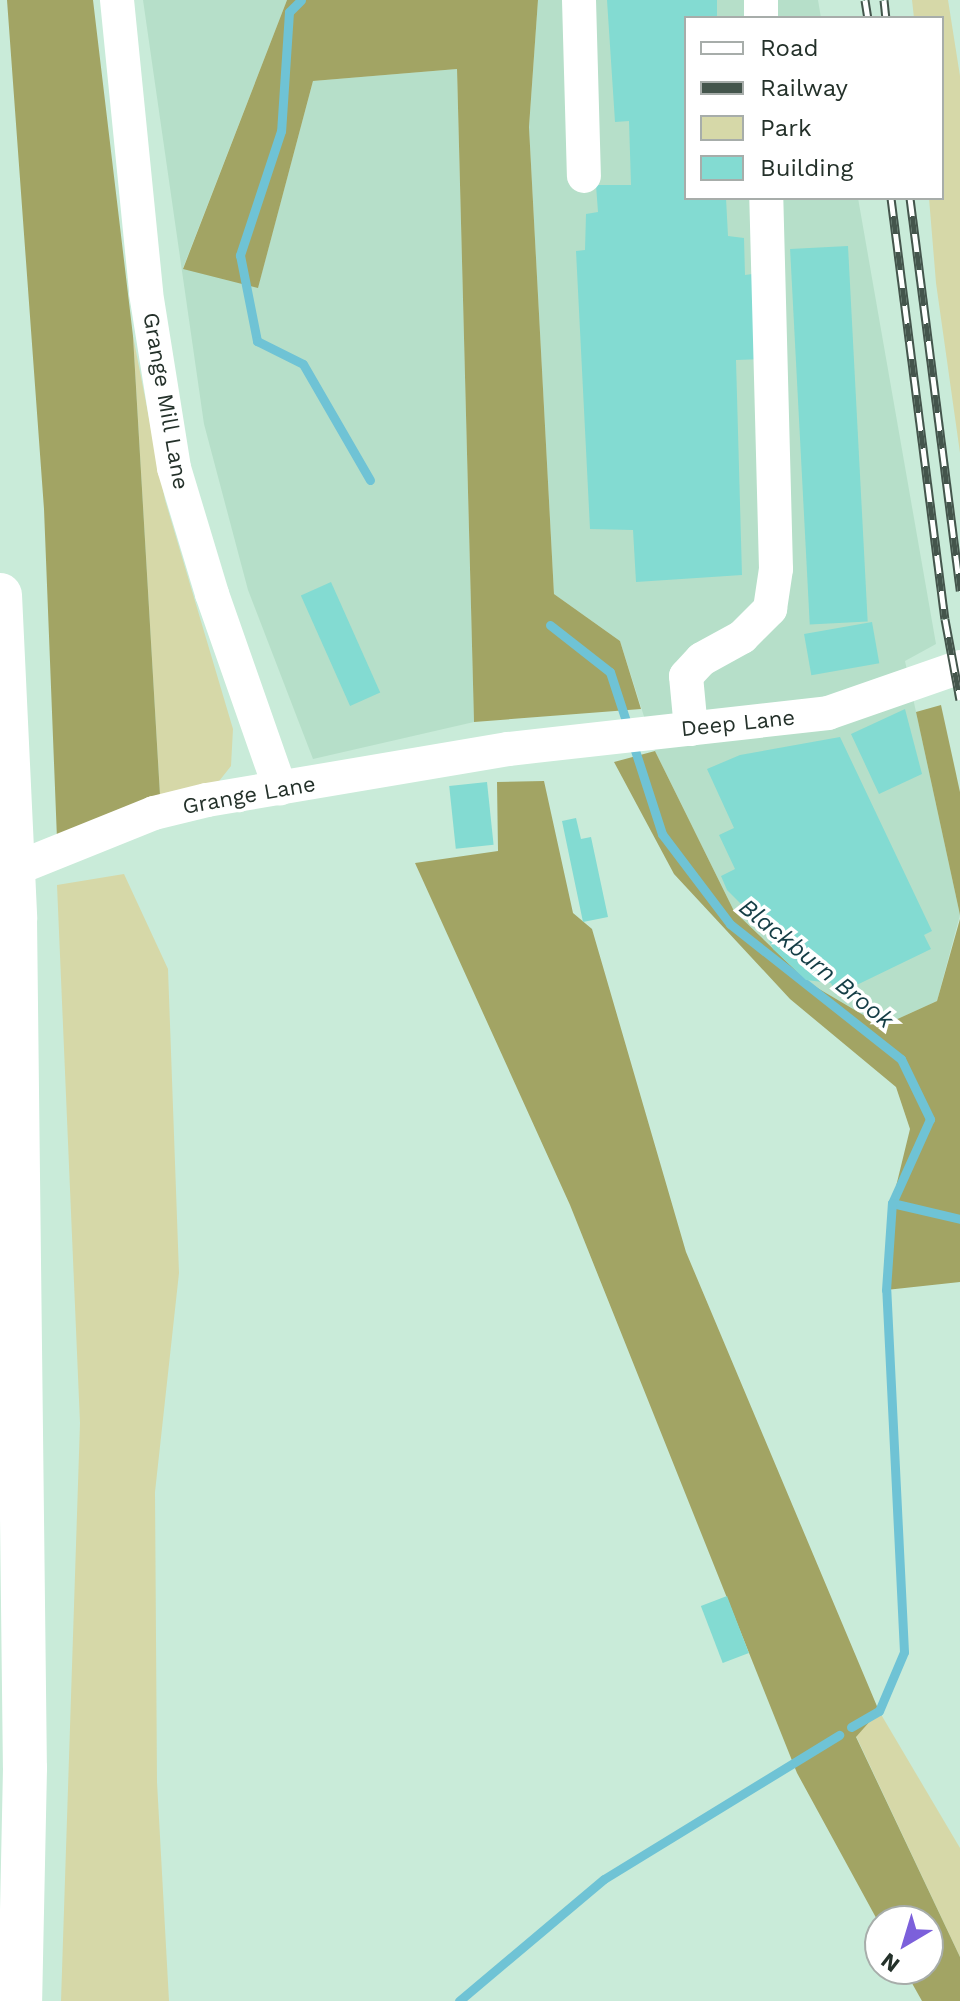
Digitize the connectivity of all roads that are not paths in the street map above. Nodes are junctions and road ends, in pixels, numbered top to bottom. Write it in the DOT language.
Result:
graph roads {
  1 [pos="117,0"];
  2 [pos="579,0"];
  3 [pos="584,176"];
  4 [pos="766,200"];
  5 [pos="0,595"];
  6 [pos="960,667"];
  7 [pos="691,729"];
  8 [pos="508,749"];
  9 [pos="280,788"];
  10 [pos="0,875"];
  11 [pos="20,2001"];
  1 -- 9 [label="street, Grange Mill Lane"];
  2 -- 3 [label="street"];
  4 -- 7 [label="street"];
  5 -- 11 [label="highway"];
  6 -- 7 [label="street, Deep Lane"];
  7 -- 8 [label="street, Deep Lane"];
  8 -- 9 [label="street, Grange Lane"];
  9 -- 10 [label="street, Grange Lane"];
}
